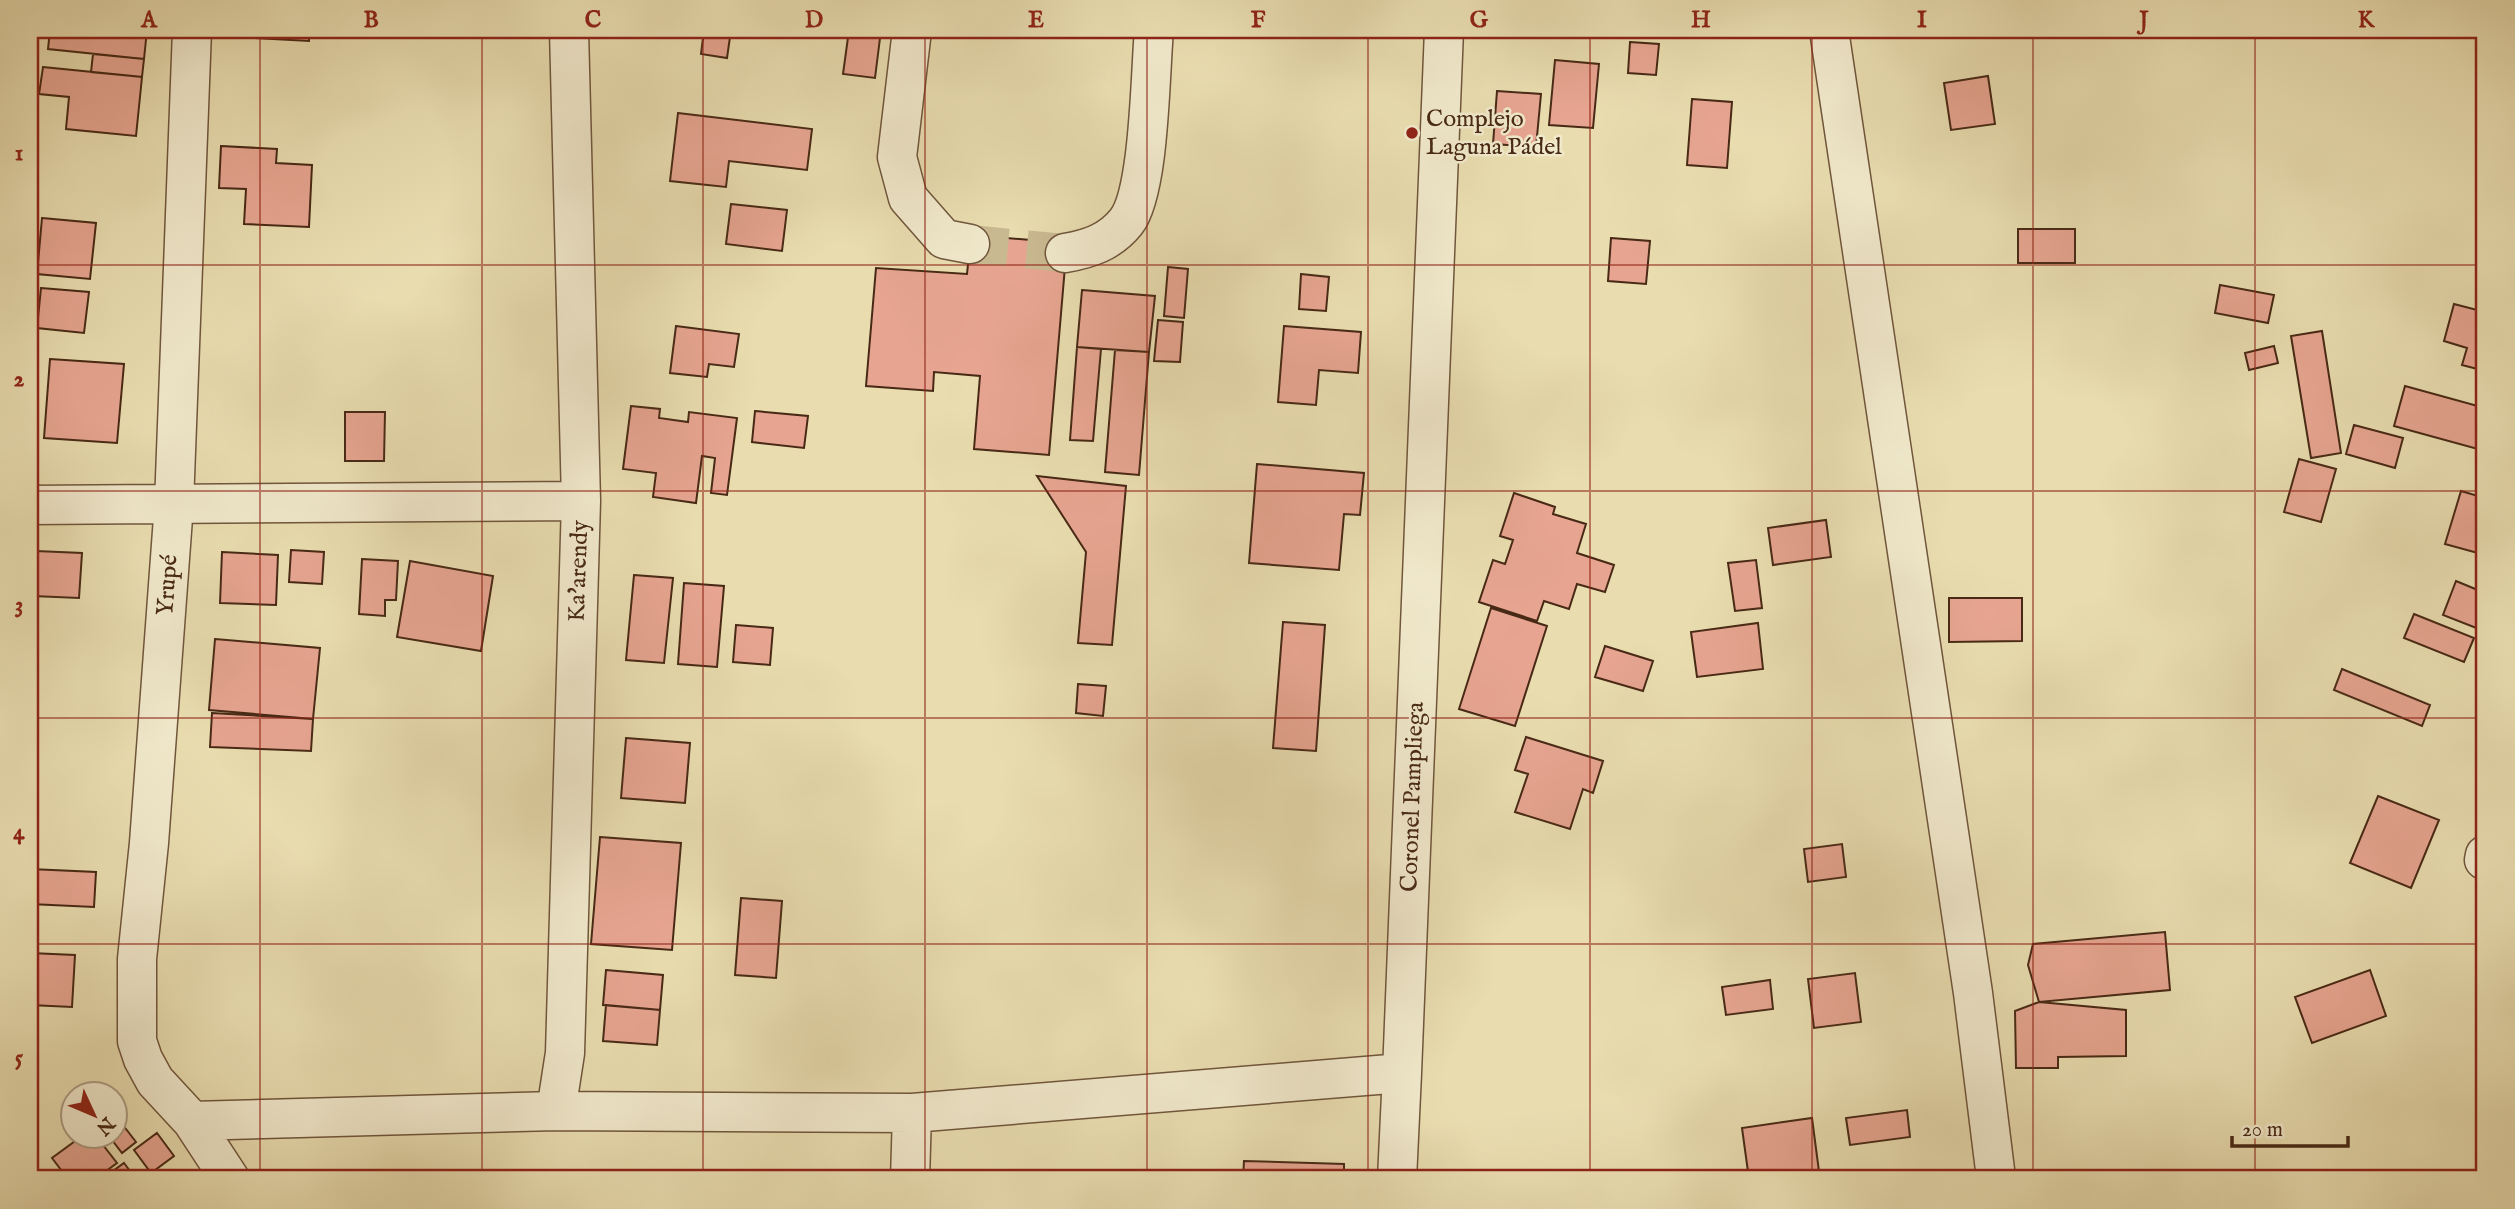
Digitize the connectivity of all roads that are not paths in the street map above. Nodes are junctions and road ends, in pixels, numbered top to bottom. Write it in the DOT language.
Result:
graph roads {
  1 [pos="192,30"];
  2 [pos="569,30"];
  3 [pos="912,30"];
  4 [pos="1154,30"];
  5 [pos="1444,30"];
  6 [pos="1829,30"];
  7 [pos="970,244"];
  8 [pos="1065,253"];
  9 [pos="581,501"];
  10 [pos="174,504"];
  11 [pos="30,505"];
  12 [pos="1402,1073"];
  13 [pos="556,1111"];
  14 [pos="912,1113"];
  15 [pos="192,1121"];
  16 [pos="1996,1178"];
  17 [pos="230,1179"];
  18 [pos="910,1179"];
  19 [pos="1397,1179"];
  1 -- 10 [label="street, Yrupé"];
  2 -- 9 [label="street, Ka'arendy"];
  3 -- 7 [label="street"];
  4 -- 8 [label="street"];
  5 -- 12 [label="street, Coronel Pampliega"];
  6 -- 16 [label="street"];
  9 -- 10 [label="street"];
  9 -- 13 [label="street, Ka'arendy"];
  10 -- 11 [label="street"];
  10 -- 15 [label="street, Yrupé"];
  12 -- 14 [label="street"];
  12 -- 19 [label="street, Coronel Pampliega"];
  13 -- 14 [label="street"];
  13 -- 15 [label="street"];
  14 -- 18 [label="street"];
  15 -- 17 [label="street, Yrupé"];
}
